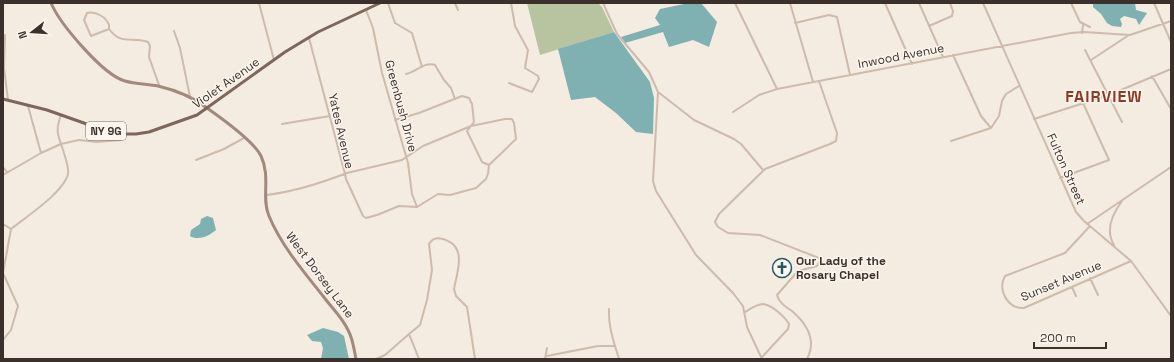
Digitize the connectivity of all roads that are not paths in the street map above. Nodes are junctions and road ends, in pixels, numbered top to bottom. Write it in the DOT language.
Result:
graph roads {
  1 [pos="51,3"];
  2 [pos="259,3"];
  3 [pos="380,3"];
  4 [pos="388,3"];
  5 [pos="455,3"];
  6 [pos="511,3"];
  7 [pos="602,3"];
  8 [pos="735,3"];
  9 [pos="790,3"];
  10 [pos="886,3"];
  11 [pos="918,3"];
  12 [pos="950,3"];
  13 [pos="983,3"];
  14 [pos="1072,3"];
  15 [pos="1154,3"];
  16 [pos="366,10"];
  17 [pos="458,10"];
  18 [pos="1171,21"];
  19 [pos="796,23"];
  20 [pos="1163,24"];
  21 [pos="1083,25"];
  22 [pos="929,26"];
  23 [pos="1090,27"];
  24 [pos="109,29"];
  25 [pos="174,31"];
  26 [pos="1082,32"];
  27 [pos="5,35"];
  28 [pos="1130,35"];
  29 [pos="309,38"];
  30 [pos="1171,42"];
  31 [pos="1002,46"];
  32 [pos="1085,50"];
  33 [pos="953,55"];
  34 [pos="943,58"];
  35 [pos="274,60"];
  36 [pos="1091,60"];
  37 [pos="912,64"];
  38 [pos="422,67"];
  39 [pos="1171,69"];
  40 [pos="406,74"];
  41 [pos="850,75"];
  42 [pos="1152,76"];
  43 [pos="819,81"];
  44 [pos="813,82"];
  45 [pos="509,83"];
  46 [pos="1019,86"];
  47 [pos="159,87"];
  48 [pos="777,89"];
  49 [pos="658,92"];
  50 [pos="1108,95"];
  51 [pos="190,97"];
  52 [pos="3,99"];
  53 [pos="455,99"];
  54 [pos="8,100"];
  55 [pos="1083,103"];
  56 [pos="28,104"];
  57 [pos="208,108"];
  58 [pos="1171,109"];
  59 [pos="733,112"];
  60 [pos="61,115"];
  61 [pos="330,116"];
  62 [pos="1034,119"];
  63 [pos="395,120"];
  64 [pos="1122,122"];
  65 [pos="282,124"];
  66 [pos="471,126"];
  67 [pos="990,128"];
  68 [pos="244,138"];
  69 [pos="121,140"];
  70 [pos="952,141"];
  71 [pos="61,144"];
  72 [pos="41,153"];
  73 [pos="406,156"];
  74 [pos="196,160"];
  75 [pos="489,165"];
  76 [pos="3,167"];
  77 [pos="1171,167"];
  78 [pos="763,170"];
  79 [pos="7,172"];
  80 [pos="345,174"];
  81 [pos="3,175"];
  82 [pos="1060,178"];
  83 [pos="266,195"];
  84 [pos="1128,196"];
  85 [pos="417,207"];
  86 [pos="3,224"];
  87 [pos="1087,224"];
  88 [pos="1090,226"];
  89 [pos="11,229"];
  90 [pos="1117,249"];
  91 [pos="1130,261"];
  92 [pos="1090,278"];
  93 [pos="1072,287"];
  94 [pos="1098,295"];
  95 [pos="1076,296"];
  96 [pos="609,309"];
  97 [pos="745,312"];
  98 [pos="1171,316"];
  99 [pos="409,334"];
  100 [pos="3,340"];
  101 [pos="614,346"];
  102 [pos="547,348"];
  103 [pos="546,358"];
  104 [pos="762,358"];
  105 [pos="356,359"];
  106 [pos="376,359"];
  107 [pos="419,359"];
  108 [pos="475,359"];
  109 [pos="618,359"];
  110 [pos="807,359"];
  1 -- 47 [label="street, West Dorsey Lane"];
  2 -- 35 [label="street"];
  3 -- 16 [label="main road, Violet Avenue / NY 9G"];
  4 -- 38 [label="street"];
  5 -- 17 [label="street"];
  6 -- 45 [label="street"];
  7 -- 49 [label="street"];
  8 -- 48 [label="street"];
  9 -- 19 [label="street"];
  10 -- 37 [label="street"];
  11 -- 22 [label="street"];
  12 -- 22 [label="street"];
  13 -- 31 [label="street, Fulton Street"];
  14 -- 21 [label="street"];
  15 -- 20 [label="street"];
  16 -- 29 [label="main road, Violet Avenue / NY 9G"];
  16 -- 63 [label="street, Greenbush Drive"];
  18 -- 20 [label="street"];
  19 -- 41 [label="street"];
  19 -- 44 [label="street"];
  20 -- 28 [label="street"];
  20 -- 30 [label="street"];
  21 -- 23 [label="street"];
  21 -- 26 [label="street"];
  22 -- 34 [label="street"];
  24 -- 24 [label="street"];
  24 -- 47 [label="street"];
  25 -- 51 [label="street"];
  26 -- 28 [label="street, Inwood Avenue"];
  26 -- 31 [label="street, Inwood Avenue"];
  27 -- 54 [label="street"];
  28 -- 36 [label="street"];
  29 -- 35 [label="main road, Violet Avenue / NY 9G"];
  29 -- 61 [label="street, Yates Avenue"];
  31 -- 33 [label="street, Inwood Avenue"];
  31 -- 46 [label="street, Fulton Street"];
  32 -- 36 [label="street"];
  33 -- 34 [label="street, Inwood Avenue"];
  33 -- 67 [label="street"];
  34 -- 37 [label="street, Inwood Avenue"];
  35 -- 57 [label="main road, Violet Avenue / NY 9G"];
  36 -- 50 [label="street"];
  37 -- 41 [label="street, Inwood Avenue"];
  38 -- 40 [label="street"];
  38 -- 53 [label="street"];
  39 -- 42 [label="street"];
  41 -- 43 [label="street, Inwood Avenue"];
  42 -- 50 [label="street"];
  42 -- 58 [label="street"];
  43 -- 44 [label="street, Inwood Avenue"];
  43 -- 78 [label="street"];
  44 -- 48 [label="street, Inwood Avenue"];
  46 -- 62 [label="street, Fulton Street"];
  46 -- 67 [label="street"];
  47 -- 51 [label="street, West Dorsey Lane"];
  48 -- 59 [label="street, Inwood Avenue"];
  49 -- 78 [label="street"];
  49 -- 97 [label="street"];
  50 -- 55 [label="street"];
  50 -- 64 [label="street"];
  51 -- 57 [label="street, West Dorsey Lane"];
  52 -- 54 [label="main road, Violet Avenue / NY 9G"];
  53 -- 63 [label="street"];
  53 -- 66 [label="street"];
  54 -- 56 [label="main road, Violet Avenue / NY 9G"];
  55 -- 62 [label="street"];
  55 -- 82 [label="street"];
  56 -- 60 [label="main road, Violet Avenue / NY 9G"];
  56 -- 72 [label="street"];
  57 -- 60 [label="main road, Violet Avenue / NY 9G"];
  57 -- 68 [label="street, West Dorsey Lane"];
  60 -- 71 [label="street"];
  61 -- 65 [label="street"];
  61 -- 80 [label="street, Yates Avenue"];
  62 -- 82 [label="street, Fulton Street"];
  63 -- 73 [label="street, Greenbush Drive"];
  66 -- 73 [label="street"];
  66 -- 75 [label="street"];
  66 -- 75 [label="street"];
  67 -- 70 [label="street"];
  68 -- 74 [label="street"];
  68 -- 83 [label="street, West Dorsey Lane"];
  69 -- 71 [label="street"];
  71 -- 72 [label="street"];
  71 -- 89 [label="street"];
  72 -- 79 [label="street"];
  73 -- 80 [label="street"];
  73 -- 85 [label="street, Greenbush Drive"];
  75 -- 85 [label="street"];
  76 -- 79 [label="street"];
  77 -- 84 [label="street"];
  78 -- 110 [label="street"];
  79 -- 81 [label="street"];
  80 -- 83 [label="street, Yates Avenue"];
  80 -- 85 [label="street"];
  82 -- 87 [label="street, Fulton Street"];
  83 -- 105 [label="street, West Dorsey Lane"];
  84 -- 87 [label="street"];
  84 -- 90 [label="street"];
  86 -- 89 [label="street"];
  87 -- 88 [label="street, Fulton Street"];
  88 -- 90 [label="street, Fulton Street"];
  88 -- 93 [label="street, Sunset Avenue"];
  89 -- 100 [label="street"];
  90 -- 91 [label="street, Fulton Street"];
  91 -- 92 [label="street, Sunset Avenue"];
  91 -- 98 [label="street, Fulton Street"];
  92 -- 93 [label="street, Sunset Avenue"];
  92 -- 94 [label="street"];
  93 -- 95 [label="street"];
  96 -- 101 [label="street"];
  97 -- 104 [label="street"];
  97 -- 104 [label="street"];
  99 -- 106 [label="street"];
  99 -- 107 [label="street"];
  99 -- 108 [label="street"];
  101 -- 103 [label="street"];
  101 -- 109 [label="street"];
  102 -- 103 [label="street"];
}
